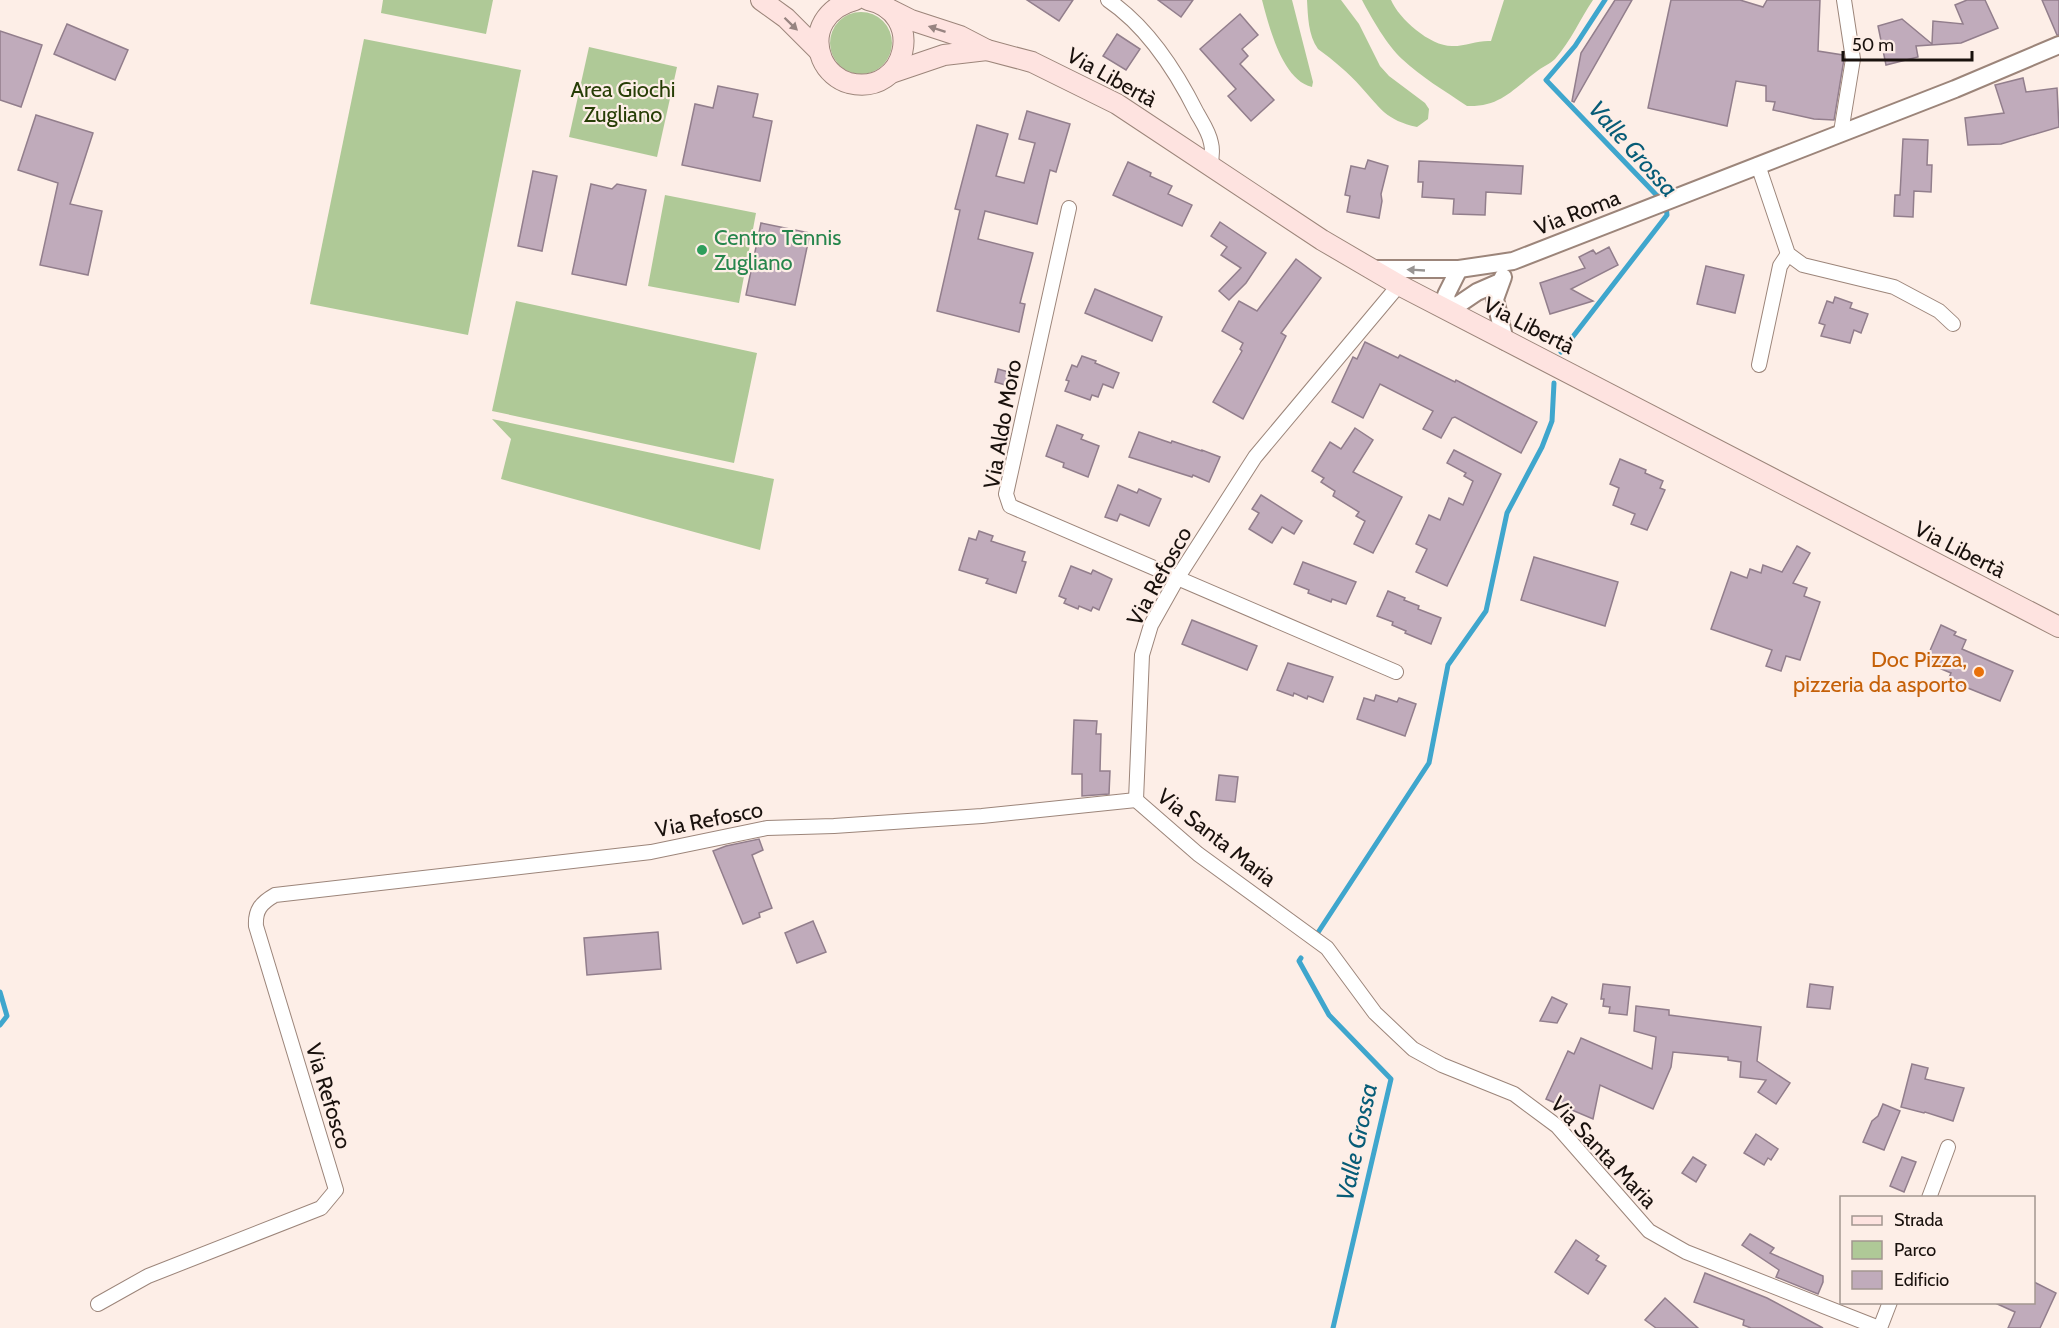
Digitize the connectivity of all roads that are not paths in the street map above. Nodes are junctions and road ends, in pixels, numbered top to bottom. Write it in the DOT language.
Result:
graph roads {
  1 [pos="761,0"];
  2 [pos="855,0"];
  3 [pos="868,0"];
  4 [pos="1108,0"];
  5 [pos="1844,0"];
  6 [pos="887,8"];
  7 [pos="2059,45"];
  8 [pos="987,50"];
  9 [pos="819,51"];
  10 [pos="891,72"];
  11 [pos="1841,132"];
  12 [pos="1758,165"];
  13 [pos="1210,166"];
  14 [pos="1070,207"];
  15 [pos="1788,254"];
  16 [pos="1512,261"];
  17 [pos="1373,269"];
  18 [pos="1459,269"];
  19 [pos="1500,282"];
  20 [pos="1399,285"];
  21 [pos="1449,311"];
  22 [pos="1953,324"];
  23 [pos="1505,340"];
  24 [pos="1760,365"];
  25 [pos="1178,577"];
  26 [pos="2059,627"];
  27 [pos="1396,672"];
  28 [pos="1136,800"];
  29 [pos="1948,1147"];
  30 [pos="1929,1196"];
  31 [pos="98,1304"];
  32 [pos="1889,1304"];
  33 [pos="1879,1328"];
  1 -- 9 [label="main road, Via Libertà, one-way"];
  2 -- 9 [label="main road"];
  3 -- 6 [label="main road, Via Libertà"];
  4 -- 13 [label="street"];
  5 -- 11 [label="street"];
  8 -- 6 [label="main road, Via Libertà, one-way"];
  6 -- 10 [label="main road"];
  7 -- 11 [label="street, Via Roma"];
  8 -- 10 [label="main road, Via Libertà"];
  8 -- 13 [label="main road, Via Libertà"];
  9 -- 10 [label="main road, Via Libertà"];
  11 -- 12 [label="street, Via Roma"];
  12 -- 15 [label="street"];
  12 -- 16 [label="street, Via Roma"];
  13 -- 17 [label="main road, Via Libertà"];
  14 -- 25 [label="street, Via Aldo Moro"];
  15 -- 22 [label="street"];
  15 -- 24 [label="street"];
  16 -- 18 [label="street, Via Roma"];
  16 -- 19 [label="street"];
  18 -- 17 [label="street, Via Roma, one-way"];
  17 -- 20 [label="main road, Via Libertà"];
  18 -- 21 [label="street"];
  19 -- 21 [label="street"];
  19 -- 23 [label="street"];
  20 -- 21 [label="main road, Via Libertà"];
  20 -- 25 [label="street, Via Refosco"];
  21 -- 23 [label="main road, Via Libertà"];
  23 -- 26 [label="main road, Via Libertà"];
  25 -- 27 [label="street, Via Aldo Moro"];
  25 -- 28 [label="street, Via Refosco"];
  28 -- 31 [label="street, Via Refosco"];
  28 -- 33 [label="street, Via Santa Maria"];
  29 -- 30 [label="street"];
  32 -- 33 [label="street, Via Santa Maria"];
}
